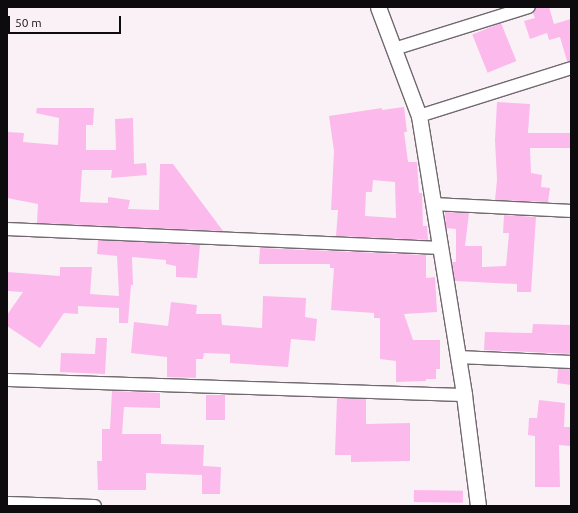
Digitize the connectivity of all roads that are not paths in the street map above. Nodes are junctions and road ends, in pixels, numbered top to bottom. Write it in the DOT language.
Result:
graph roads {
  1 [pos="378,7"];
  2 [pos="529,7"];
  3 [pos="394,49"];
  4 [pos="571,68"];
  5 [pos="418,116"];
  6 [pos="434,204"];
  7 [pos="571,211"];
  8 [pos="7,229"];
  9 [pos="441,248"];
  10 [pos="458,357"];
  11 [pos="571,362"];
  12 [pos="7,380"];
  13 [pos="464,395"];
  14 [pos="7,503"];
  15 [pos="95,506"];
  16 [pos="478,506"];
  1 -- 3 [label="street"];
  2 -- 3 [label="street"];
  3 -- 5 [label="street"];
  4 -- 5 [label="street"];
  5 -- 6 [label="street"];
  6 -- 7 [label="street"];
  6 -- 9 [label="street"];
  8 -- 9 [label="street"];
  9 -- 10 [label="street"];
  10 -- 11 [label="street"];
  10 -- 13 [label="street"];
  12 -- 13 [label="street"];
  13 -- 16 [label="street"];
  14 -- 15 [label="street"];
}
